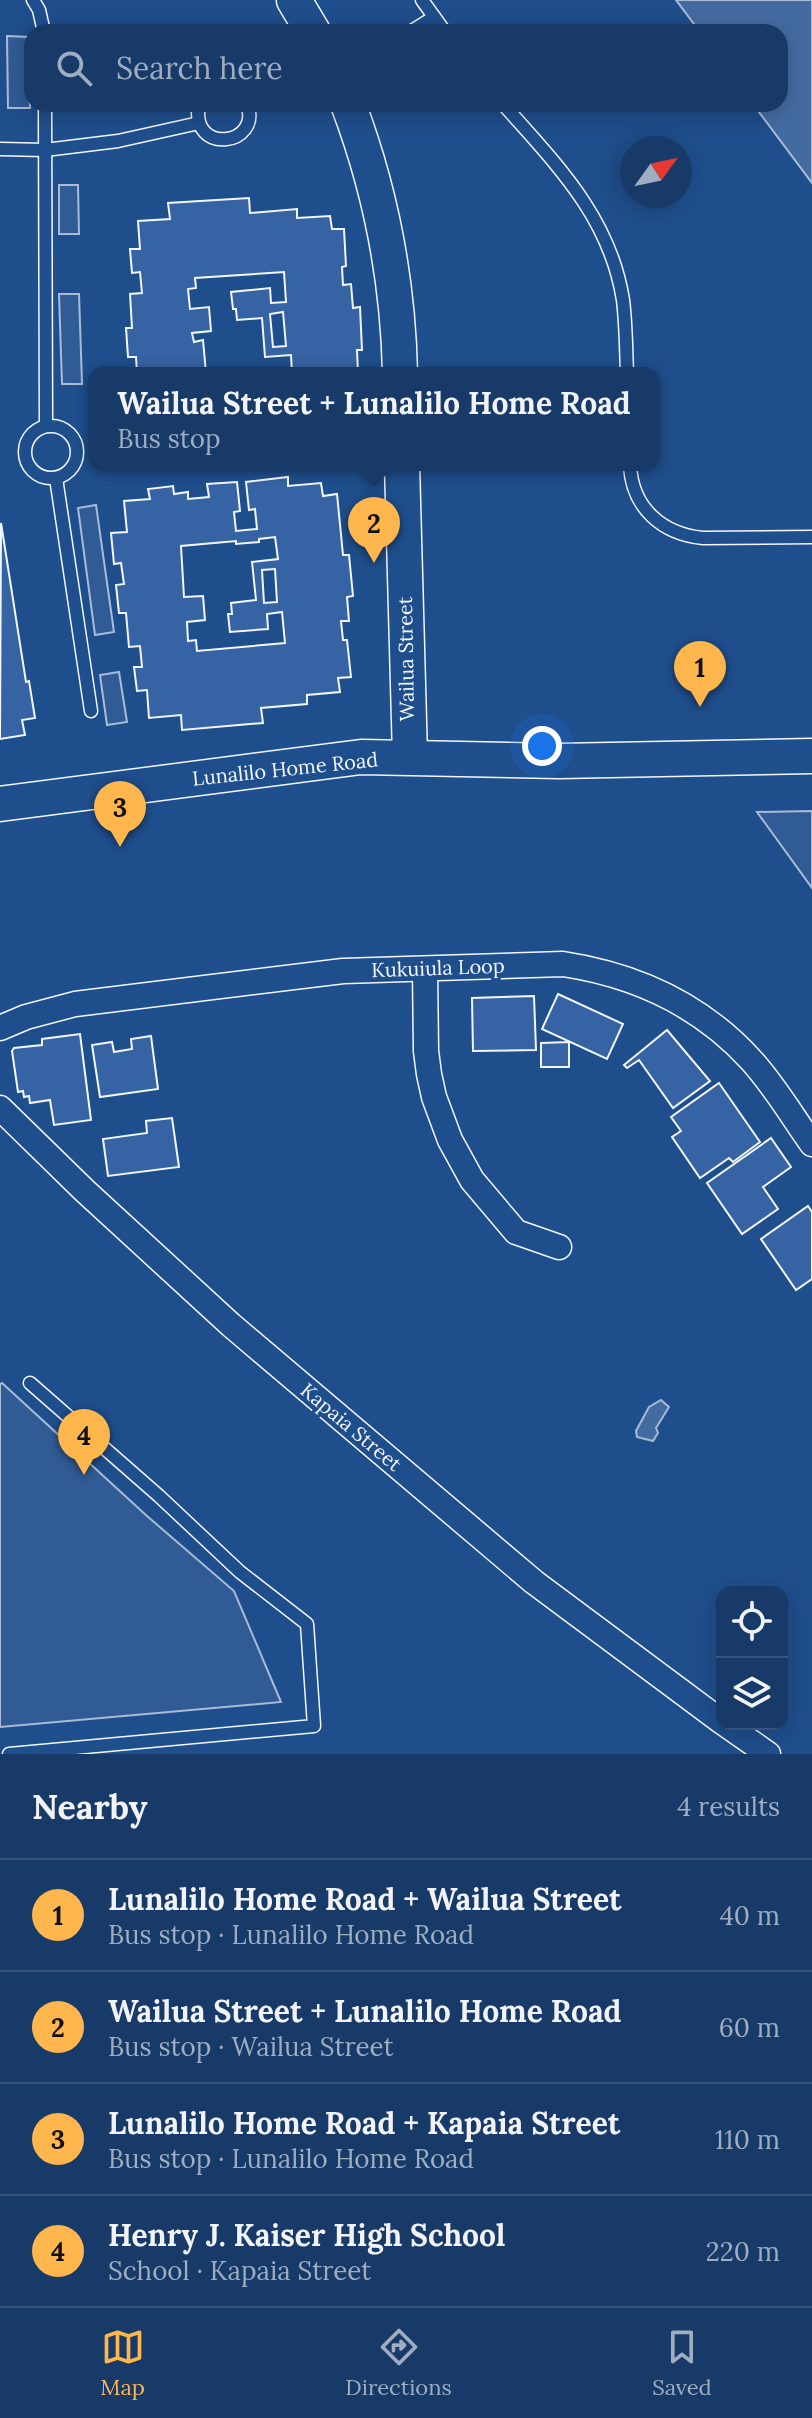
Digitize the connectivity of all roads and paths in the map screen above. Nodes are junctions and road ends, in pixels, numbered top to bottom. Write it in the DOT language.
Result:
graph roads {
  1 [pos="33,0"];
  2 [pos="294,0"];
  3 [pos="422,0"];
  4 [pos="434,17"];
  5 [pos="42,24"];
  6 [pos="308,24"];
  7 [pos="423,24"];
  8 [pos="439,24"];
  9 [pos="45,112"];
  10 [pos="197,112"];
  11 [pos="249,112"];
  12 [pos="351,112"];
  13 [pos="510,112"];
  14 [pos="199,123"];
  15 [pos="0,149"];
  16 [pos="45,150"];
  17 [pos="400,367"];
  18 [pos="627,367"];
  19 [pos="46,426"];
  20 [pos="402,471"];
  21 [pos="631,471"];
  22 [pos="56,478"];
  23 [pos="812,537"];
  24 [pos="91,711"];
  25 [pos="812,756"];
  26 [pos="410,757"];
  27 [pos="0,804"];
  28 [pos="425,970"];
  29 [pos="0,1028"];
  30 [pos="0,1108"];
  31 [pos="812,1144"];
  32 [pos="559,1247"];
  33 [pos="30,1383"];
  34 [pos="716,1717"];
  35 [pos="734,1730"];
  36 [pos="9,1754"];
  37 [pos="768,1754"];
  1 -- 5 [label="lane"];
  2 -- 6 [label="main road"];
  3 -- 4 [label="lane"];
  4 -- 7 [label="lane"];
  4 -- 8 [label="lane"];
  9 -- 16 [label="lane"];
  10 -- 14 [label="lane"];
  11 -- 14 [label="lane"];
  12 -- 17 [label="main road"];
  13 -- 18 [label="lane"];
  14 -- 16 [label="lane"];
  15 -- 16 [label="lane"];
  16 -- 19 [label="lane"];
  19 -- 22 [label="lane"];
  19 -- 22 [label="lane"];
  20 -- 26 [label="main road, Wailua Street"];
  21 -- 23 [label="lane"];
  22 -- 24 [label="lane"];
  25 -- 26 [label="main road, Lunalilo Home Road"];
  26 -- 27 [label="main road, Lunalilo Home Road"];
  28 -- 29 [label="street, Kukuiula Loop"];
  28 -- 31 [label="street, Kukuiula Loop"];
  28 -- 32 [label="street"];
  30 -- 34 [label="street, Kapaia Street"];
  33 -- 36 [label="lane"];
  35 -- 37 [label="street, Kapaia Street"];
}
